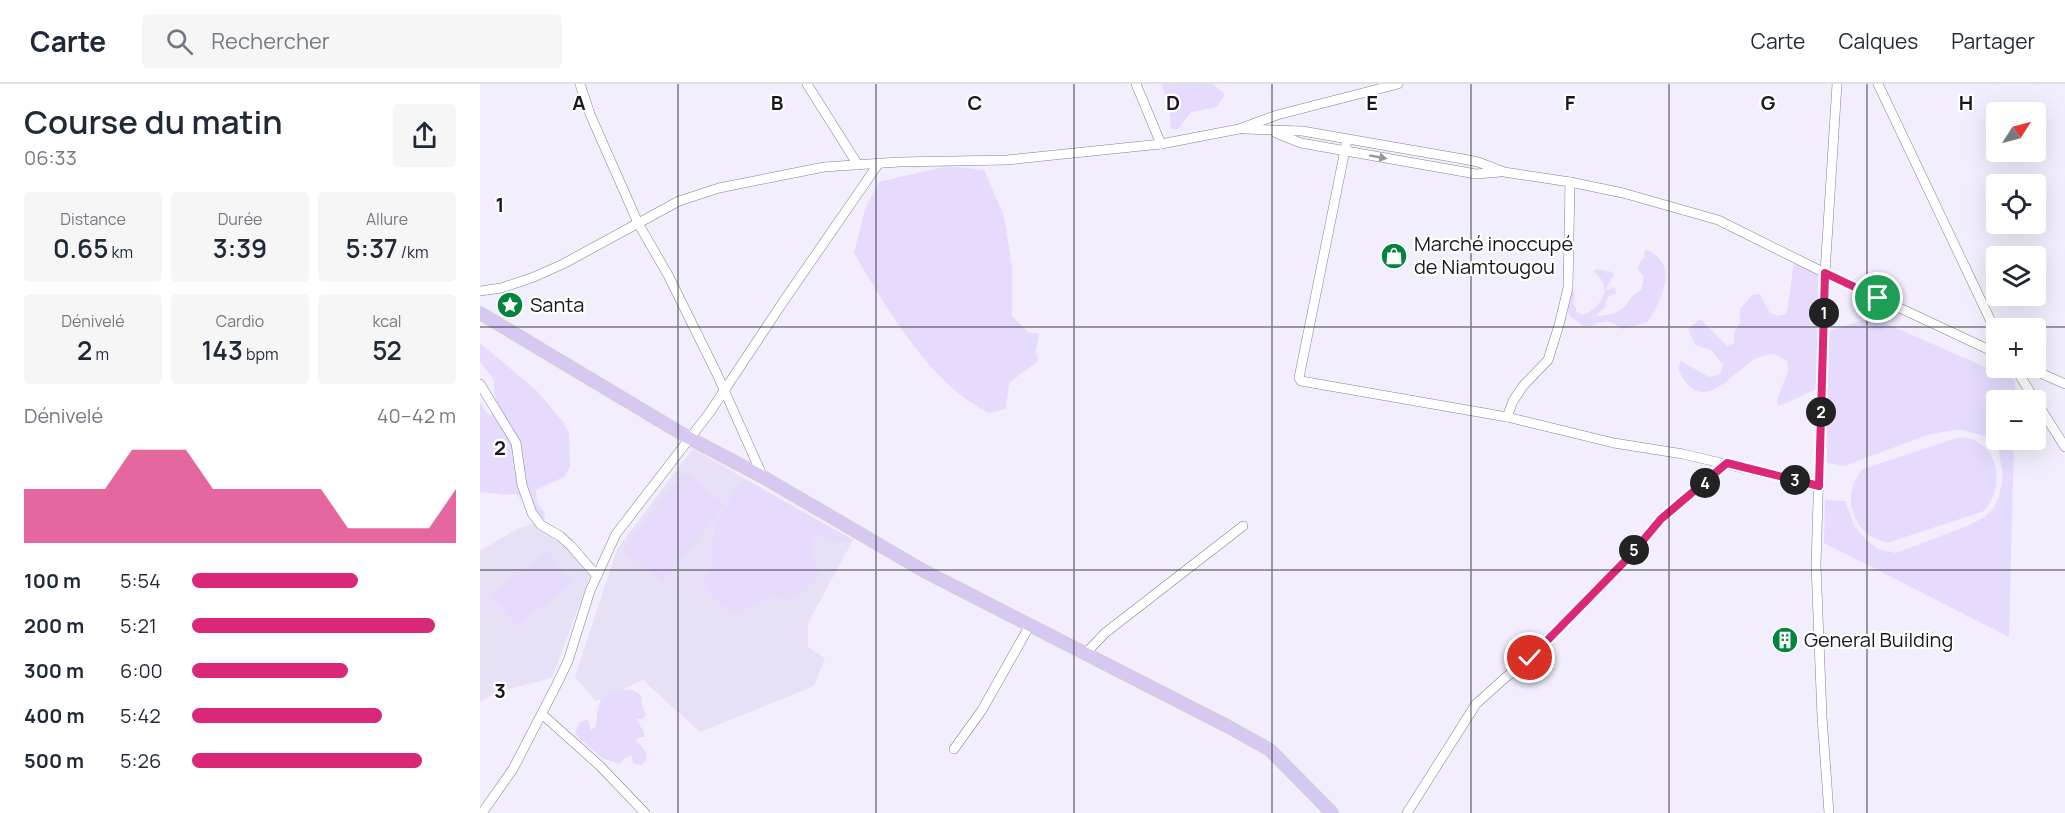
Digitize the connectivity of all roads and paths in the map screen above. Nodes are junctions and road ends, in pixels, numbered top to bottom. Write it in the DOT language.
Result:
graph roads {
  1 [pos="580,84"];
  2 [pos="807,84"];
  3 [pos="1136,84"];
  4 [pos="1398,84"];
  5 [pos="1837,84"];
  6 [pos="1878,84"];
  7 [pos="1239,129"];
  8 [pos="1271,131"];
  9 [pos="1347,140"];
  10 [pos="1161,144"];
  11 [pos="1345,151"];
  12 [pos="1413,152"];
  13 [pos="1463,159"];
  14 [pos="1411,162"];
  15 [pos="879,163"];
  16 [pos="858,165"];
  17 [pos="1460,171"];
  18 [pos="1504,172"];
  19 [pos="1570,182"];
  20 [pos="638,223"];
  21 [pos="1825,273"];
  22 [pos="480,291"];
  23 [pos="480,312"];
  24 [pos="1989,318"];
  25 [pos="1986,348"];
  26 [pos="2046,376"];
  27 [pos="2021,378"];
  28 [pos="480,384"];
  29 [pos="2065,384"];
  30 [pos="724,389"];
  31 [pos="1507,417"];
  32 [pos="689,438"];
  33 [pos="2065,447"];
  34 [pos="1727,463"];
  35 [pos="763,477"];
  36 [pos="1819,486"];
  37 [pos="1243,526"];
  38 [pos="597,576"];
  39 [pos="1030,625"];
  40 [pos="1086,653"];
  41 [pos="543,715"];
  42 [pos="954,749"];
  43 [pos="482,813"];
  44 [pos="645,813"];
  45 [pos="1332,813"];
  46 [pos="1407,813"];
  47 [pos="1829,813"];
  1 -- 20 [label="street"];
  2 -- 16 [label="street"];
  3 -- 10 [label="street"];
  4 -- 7 [label="street"];
  5 -- 21 [label="street"];
  6 -- 24 [label="street"];
  7 -- 8 [label="street"];
  7 -- 10 [label="street"];
  8 -- 9 [label="street"];
  8 -- 11 [label="street"];
  9 -- 11 [label="street"];
  9 -- 12 [label="street"];
  10 -- 15 [label="street"];
  11 -- 14 [label="street, one-way"];
  11 -- 31 [label="street"];
  12 -- 13 [label="street"];
  12 -- 14 [label="street"];
  13 -- 17 [label="street"];
  13 -- 18 [label="street"];
  14 -- 17 [label="street"];
  15 -- 16 [label="street"];
  15 -- 30 [label="street"];
  16 -- 20 [label="street"];
  17 -- 18 [label="street"];
  18 -- 19 [label="street"];
  19 -- 21 [label="street"];
  19 -- 31 [label="street"];
  20 -- 22 [label="street"];
  20 -- 30 [label="street"];
  21 -- 25 [label="street"];
  21 -- 36 [label="street"];
  23 -- 32 [label="main road"];
  26 -- 29 [label="street"];
  27 -- 33 [label="street"];
  28 -- 38 [label="street"];
  30 -- 32 [label="street"];
  30 -- 35 [label="street"];
  31 -- 34 [label="street"];
  32 -- 35 [label="main road"];
  32 -- 38 [label="street"];
  34 -- 36 [label="street"];
  34 -- 46 [label="street"];
  35 -- 39 [label="main road"];
  36 -- 47 [label="street"];
  37 -- 40 [label="street"];
  38 -- 41 [label="street"];
  39 -- 40 [label="main road"];
  39 -- 42 [label="street"];
  40 -- 45 [label="main road"];
  41 -- 43 [label="street"];
  41 -- 44 [label="street"];
}
